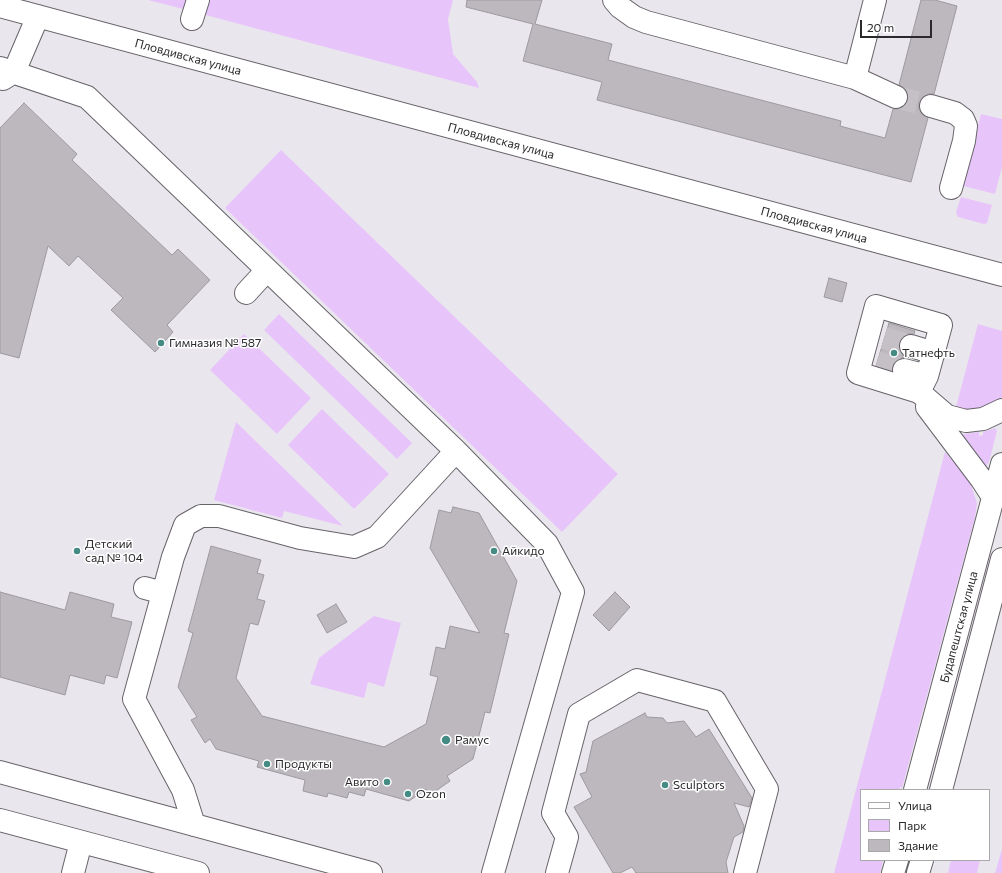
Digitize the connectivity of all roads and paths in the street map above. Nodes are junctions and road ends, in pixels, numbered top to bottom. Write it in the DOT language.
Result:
graph roads {
  1 [pos="614,0"];
  2 [pos="875,0"];
  3 [pos="0,6"];
  4 [pos="38,16"];
  5 [pos="5,74"];
  6 [pos="855,78"];
  7 [pos="896,97"];
  8 [pos="931,106"];
  9 [pos="951,188"];
  10 [pos="267,270"];
  11 [pos="1002,275"];
  12 [pos="246,292"];
  13 [pos="929,366"];
  14 [pos="1002,410"];
  15 [pos="456,451"];
  16 [pos="1002,464"];
  17 [pos="993,497"];
  18 [pos="1002,559"];
  19 [pos="0,772"];
  20 [pos="915,789"];
  21 [pos="940,789"];
  22 [pos="0,820"];
  23 [pos="194,825"];
  24 [pos="81,842"];
  25 [pos="896,861"];
  26 [pos="922,861"];
  27 [pos="73,873"];
  28 [pos="198,873"];
  29 [pos="371,873"];
  30 [pos="493,873"];
  31 [pos="557,873"];
  32 [pos="745,873"];
  33 [pos="893,873"];
  34 [pos="918,873"];
  1 -- 6 [label="street"];
  2 -- 6 [label="street"];
  3 -- 4 [label="street, Пловдивская улица"];
  4 -- 5 [label="street"];
  4 -- 11 [label="street, Пловдивская улица"];
  5 -- 10 [label="street"];
  6 -- 7 [label="street"];
  8 -- 9 [label="street"];
  10 -- 12 [label="street"];
  10 -- 15 [label="street"];
  13 -- 13 [label="street"];
  13 -- 13 [label="street"];
  13 -- 14 [label="street"];
  13 -- 17 [label="street"];
  15 -- 23 [label="street"];
  15 -- 30 [label="street"];
  16 -- 17 [label="street, Будапештская улица"];
  17 -- 20 [label="street, Будапештская улица"];
  18 -- 21 [label="street, Будапештская улица"];
  19 -- 23 [label="street"];
  22 -- 24 [label="street"];
  23 -- 29 [label="street"];
  24 -- 27 [label="street"];
  24 -- 28 [label="street"];
  25 -- 33 [label="street"];
  26 -- 34 [label="street"];
  31 -- 32 [label="street"];
}
